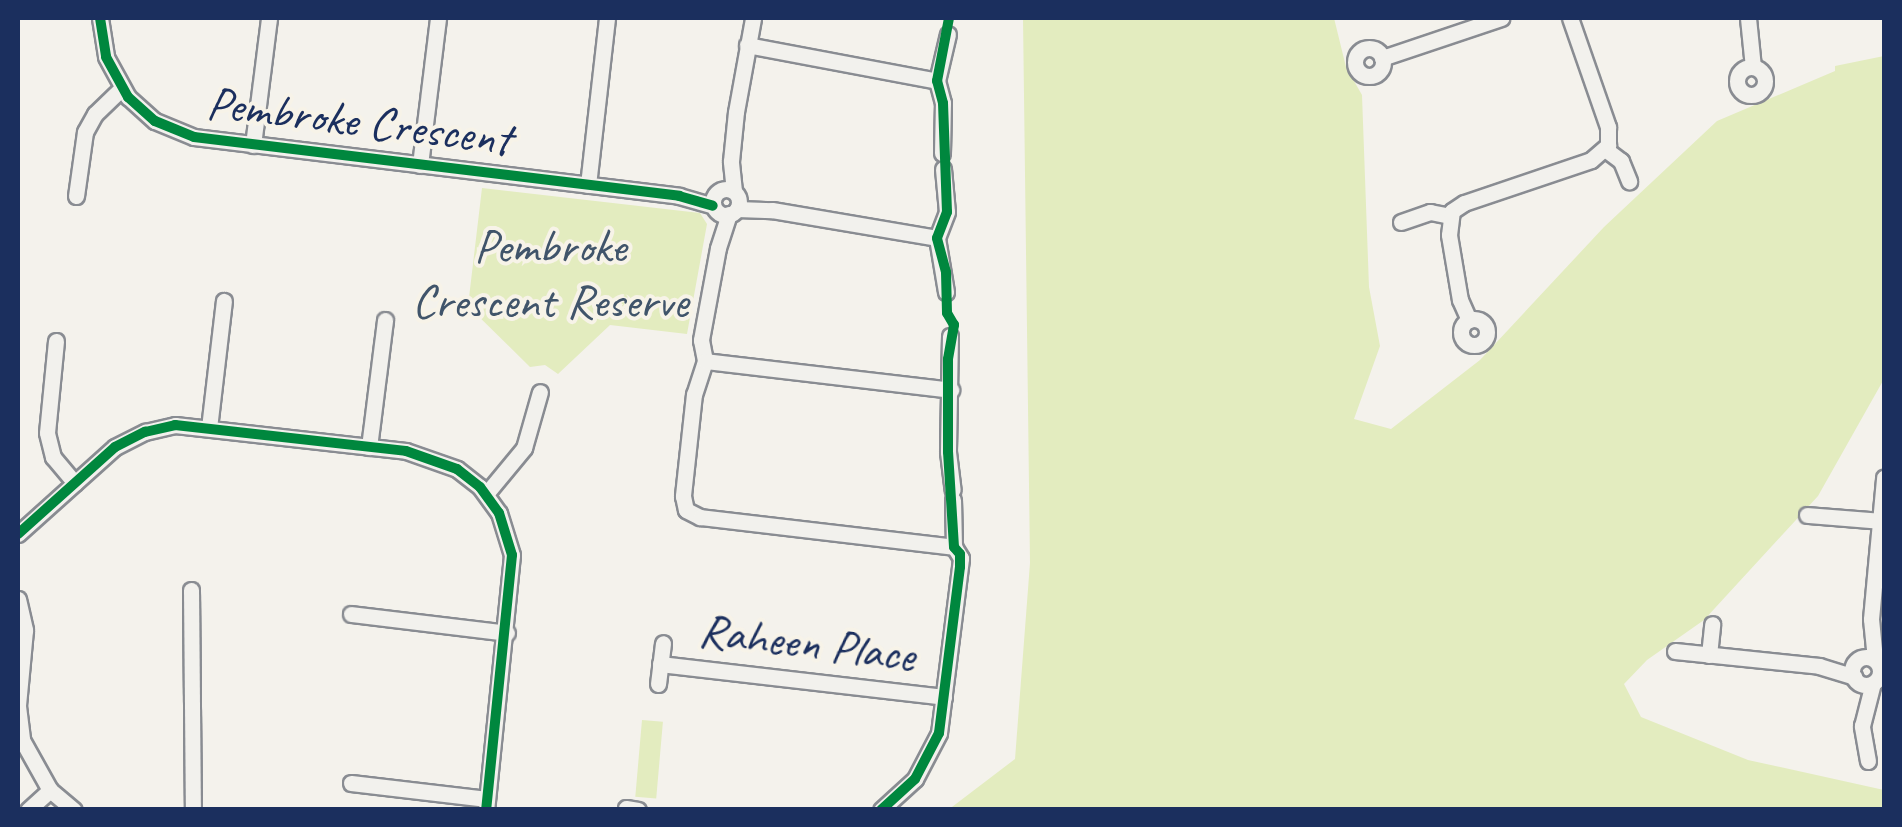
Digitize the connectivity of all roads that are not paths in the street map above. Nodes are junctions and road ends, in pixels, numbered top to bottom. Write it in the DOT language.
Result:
graph roads {
  1 [pos="100,18"];
  2 [pos="269,18"];
  3 [pos="438,18"];
  4 [pos="607,18"];
  5 [pos="753,18"];
  6 [pos="1500,18"];
  7 [pos="1570,18"];
  8 [pos="1748,18"];
  9 [pos="948,34"];
  10 [pos="747,45"];
  11 [pos="1382,58"];
  12 [pos="1753,67"];
  13 [pos="937,81"];
  14 [pos="121,89"];
  15 [pos="253,145"];
  16 [pos="1606,149"];
  17 [pos="420,165"];
  18 [pos="1629,181"];
  19 [pos="588,184"];
  20 [pos="76,196"];
  21 [pos="726,202"];
  22 [pos="1450,216"];
  23 [pos="1400,222"];
  24 [pos="937,238"];
  25 [pos="946,292"];
  26 [pos="224,301"];
  27 [pos="385,320"];
  28 [pos="1469,320"];
  29 [pos="950,336"];
  30 [pos="56,341"];
  31 [pos="705,361"];
  32 [pos="951,390"];
  33 [pos="540,392"];
  34 [pos="209,428"];
  35 [pos="370,447"];
  36 [pos="1884,478"];
  37 [pos="75,483"];
  38 [pos="486,494"];
  39 [pos="1807,514"];
  40 [pos="1880,521"];
  41 [pos="18,534"];
  42 [pos="954,547"];
  43 [pos="191,590"];
  44 [pos="18,599"];
  45 [pos="351,614"];
  46 [pos="1712,624"];
  47 [pos="507,632"];
  48 [pos="662,643"];
  49 [pos="1675,652"];
  50 [pos="1709,655"];
  51 [pos="660,664"];
  52 [pos="1870,671"];
  53 [pos="658,684"];
  54 [pos="944,697"];
  55 [pos="1868,761"];
  56 [pos="351,783"];
  57 [pos="50,790"];
  58 [pos="487,804"];
  59 [pos="28,810"];
  60 [pos="74,810"];
  61 [pos="193,810"];
  62 [pos="881,810"];
  1 -- 14 [label="street, Pembroke Crescent"];
  2 -- 15 [label="street"];
  3 -- 17 [label="street"];
  4 -- 19 [label="street"];
  5 -- 10 [label="street"];
  6 -- 11 [label="street"];
  7 -- 16 [label="street"];
  8 -- 12 [label="street"];
  9 -- 13 [label="street"];
  10 -- 13 [label="street"];
  10 -- 21 [label="street"];
  13 -- 24 [label="street"];
  14 -- 15 [label="street, Pembroke Crescent"];
  14 -- 20 [label="street"];
  15 -- 17 [label="street, Pembroke Crescent"];
  16 -- 18 [label="street"];
  16 -- 22 [label="street"];
  17 -- 19 [label="street, Pembroke Crescent"];
  19 -- 21 [label="street, Pembroke Crescent"];
  21 -- 24 [label="street, Pembroke Crescent"];
  21 -- 31 [label="street"];
  22 -- 23 [label="street"];
  22 -- 28 [label="street"];
  24 -- 25 [label="street"];
  26 -- 34 [label="street"];
  27 -- 35 [label="street"];
  29 -- 32 [label="street"];
  30 -- 37 [label="street"];
  31 -- 32 [label="street"];
  31 -- 42 [label="street"];
  32 -- 42 [label="street"];
  33 -- 38 [label="street"];
  34 -- 35 [label="street"];
  34 -- 37 [label="street"];
  35 -- 38 [label="street"];
  36 -- 40 [label="street"];
  37 -- 41 [label="street"];
  38 -- 47 [label="street"];
  39 -- 40 [label="street"];
  40 -- 52 [label="street"];
  42 -- 54 [label="street"];
  43 -- 61 [label="street"];
  44 -- 57 [label="street"];
  45 -- 47 [label="street"];
  46 -- 50 [label="street"];
  47 -- 58 [label="street"];
  48 -- 51 [label="street, Raheen Place"];
  49 -- 50 [label="street"];
  50 -- 52 [label="street"];
  51 -- 53 [label="street, Raheen Place"];
  51 -- 54 [label="street, Raheen Place"];
  52 -- 55 [label="street"];
  54 -- 62 [label="street"];
  56 -- 58 [label="street"];
  57 -- 59 [label="street"];
  57 -- 60 [label="street"];
}
